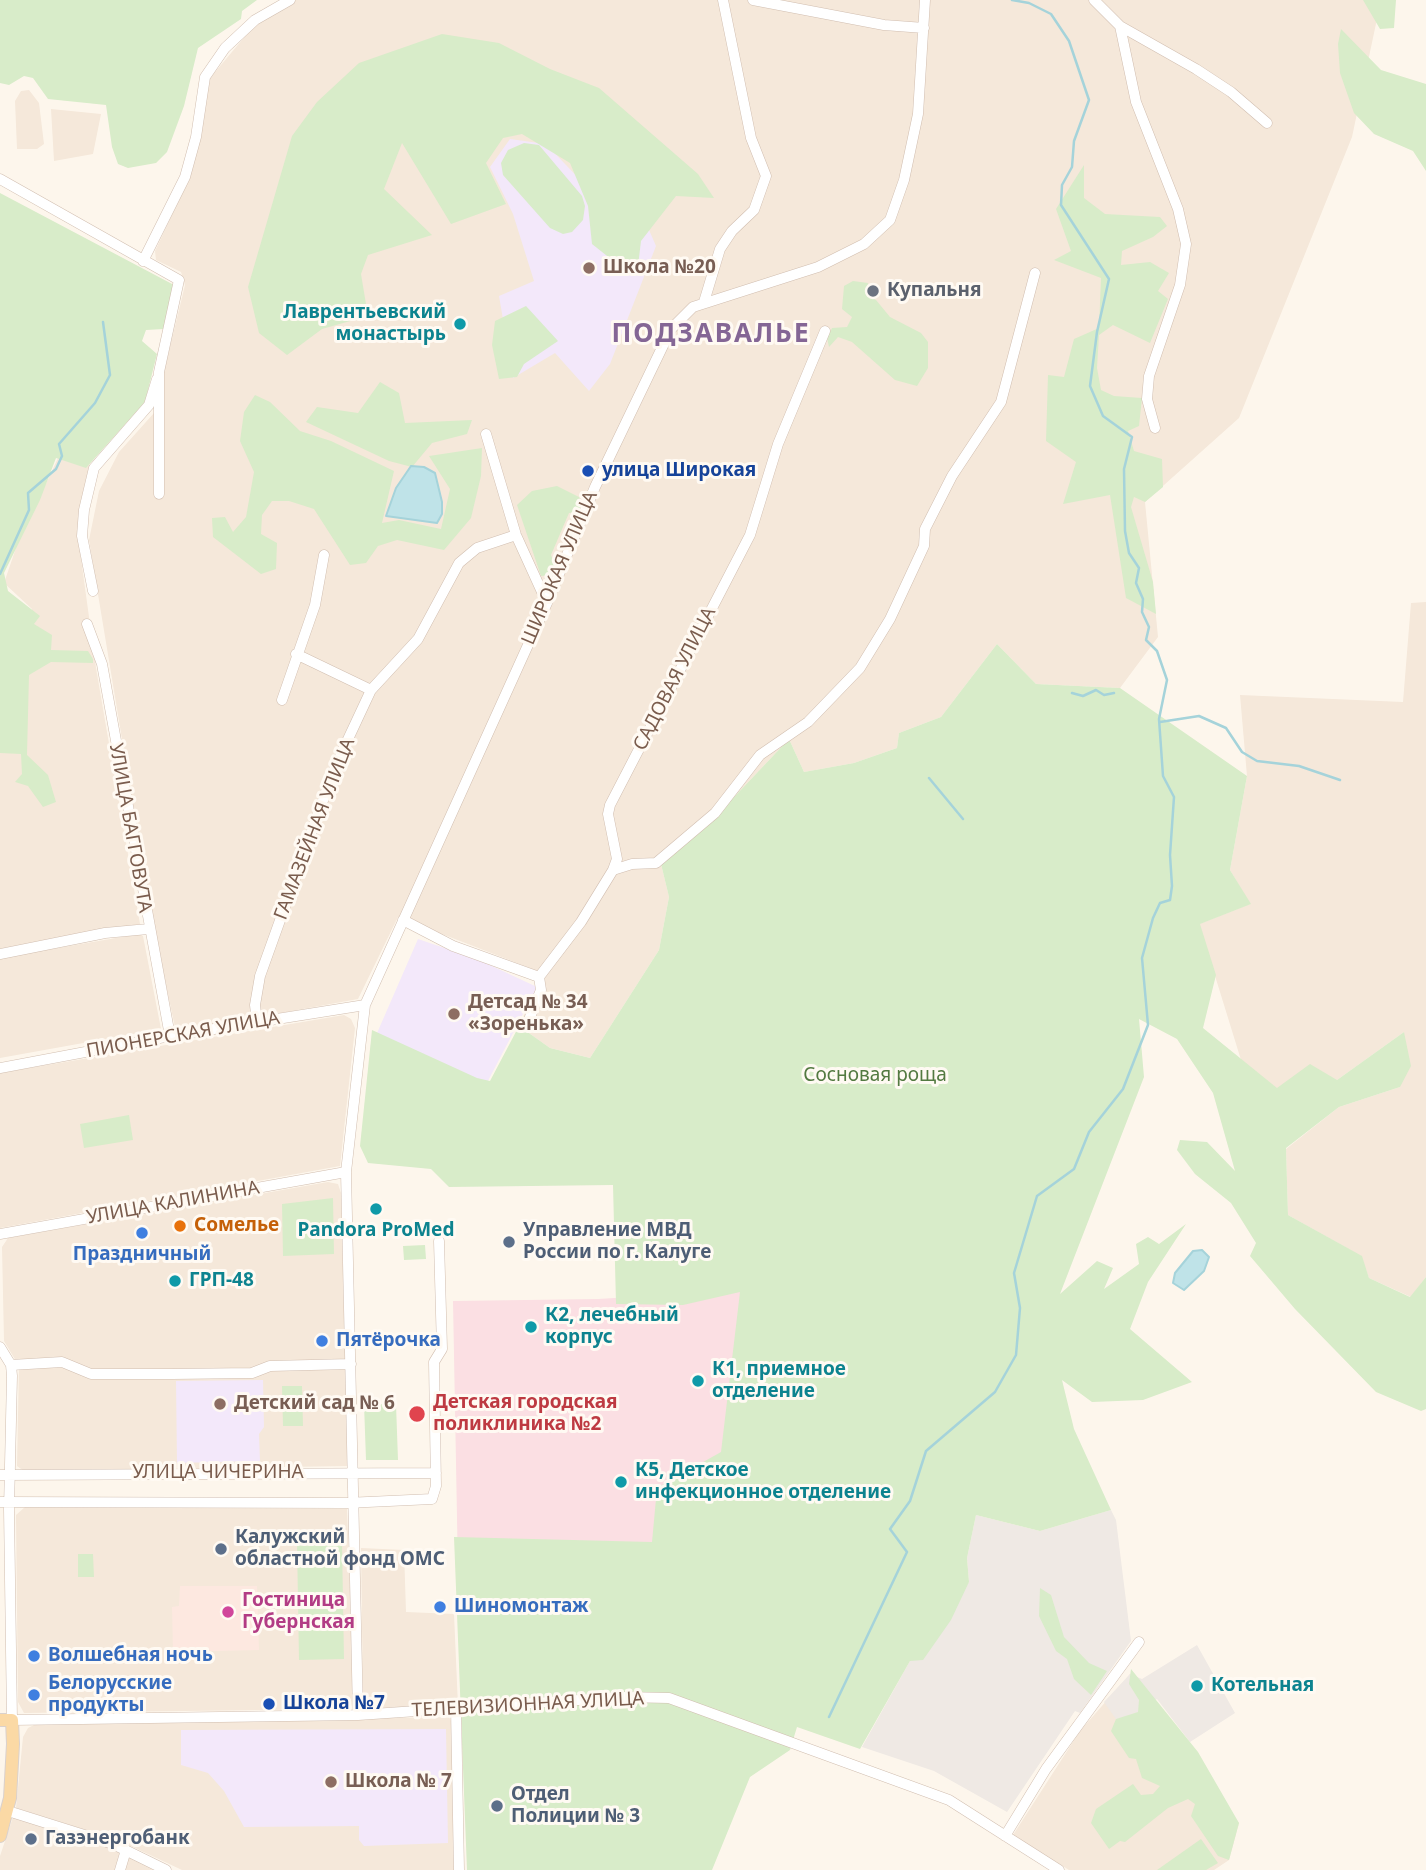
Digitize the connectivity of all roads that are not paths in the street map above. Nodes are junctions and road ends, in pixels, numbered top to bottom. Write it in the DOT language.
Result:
graph roads {
  1 [pos="290,0"];
  2 [pos="723,0"];
  3 [pos="753,0"];
  4 [pos="925,0"];
  5 [pos="1094,0"];
  6 [pos="1120,26"];
  7 [pos="924,28"];
  8 [pos="1267,123"];
  9 [pos="0,180"];
  10 [pos="143,261"];
  11 [pos="1035,273"];
  12 [pos="704,302"];
  13 [pos="825,331"];
  14 [pos="159,372"];
  15 [pos="1155,428"];
  16 [pos="486,434"];
  17 [pos="159,494"];
  18 [pos="516,535"];
  19 [pos="324,555"];
  20 [pos="93,591"];
  21 [pos="547,603"];
  22 [pos="87,624"];
  23 [pos="296,654"];
  24 [pos="371,690"];
  25 [pos="282,700"];
  26 [pos="613,870"];
  27 [pos="402,920"];
  28 [pos="148,929"];
  29 [pos="0,954"];
  30 [pos="539,977"];
  31 [pos="366,1004"];
  32 [pos="530,1017"];
  33 [pos="257,1022"];
  34 [pos="170,1036"];
  35 [pos="0,1068"];
  36 [pos="346,1172"];
  37 [pos="0,1234"];
  38 [pos="439,1241"];
  39 [pos="0,1347"];
  40 [pos="351,1364"];
  41 [pos="11,1365"];
  42 [pos="436,1473"];
  43 [pos="353,1474"];
  44 [pos="5,1475"];
  45 [pos="5,1502"];
  46 [pos="354,1503"];
  47 [pos="1139,1642"];
  48 [pos="456,1709"];
  49 [pos="358,1715"];
  50 [pos="6,1720"];
  51 [pos="8,1811"];
  52 [pos="0,1836"];
  53 [pos="1005,1836"];
  54 [pos="126,1850"];
  55 [pos="121,1870"];
  56 [pos="166,1870"];
  57 [pos="459,1870"];
  58 [pos="1059,1870"];
  1 -- 10 [label="street"];
  2 -- 12 [label="street"];
  3 -- 7 [label="street"];
  4 -- 7 [label="street"];
  5 -- 6 [label="street"];
  6 -- 8 [label="street"];
  6 -- 15 [label="street"];
  7 -- 12 [label="street, ШИРОКАЯ УЛИЦА"];
  9 -- 10 [label="street"];
  10 -- 14 [label="street"];
  11 -- 26 [label="street"];
  12 -- 21 [label="street, ШИРОКАЯ УЛИЦА"];
  13 -- 26 [label="street, САДОВАЯ УЛИЦА"];
  14 -- 17 [label="street"];
  14 -- 20 [label="street"];
  16 -- 18 [label="street"];
  18 -- 21 [label="street"];
  18 -- 24 [label="street, ГАМАЗЕЙНАЯ УЛИЦА"];
  19 -- 23 [label="street"];
  21 -- 27 [label="street, ШИРОКАЯ УЛИЦА"];
  22 -- 28 [label="street, УЛИЦА БАГГОВУТА"];
  23 -- 24 [label="street"];
  23 -- 25 [label="street"];
  24 -- 33 [label="street, ГАМАЗЕЙНАЯ УЛИЦА"];
  26 -- 30 [label="street"];
  27 -- 30 [label="street"];
  27 -- 31 [label="street, ШИРОКАЯ УЛИЦА"];
  28 -- 29 [label="street, УЛИЦА БАГГОВУТА"];
  28 -- 34 [label="street"];
  30 -- 32 [label="street"];
  31 -- 33 [label="street, ПИОНЕРСКАЯ УЛИЦА"];
  31 -- 36 [label="street, ШИРОКАЯ УЛИЦА"];
  33 -- 34 [label="street, ПИОНЕРСКАЯ УЛИЦА"];
  34 -- 35 [label="street, ПИОНЕРСКАЯ УЛИЦА"];
  36 -- 37 [label="street, УЛИЦА КАЛИНИНА"];
  36 -- 40 [label="street, ШИРОКАЯ УЛИЦА"];
  38 -- 42 [label="street"];
  39 -- 41 [label="street"];
  40 -- 41 [label="street"];
  40 -- 43 [label="street, ШИРОКАЯ УЛИЦА"];
  41 -- 44 [label="street"];
  42 -- 43 [label="street, УЛИЦА ЧИЧЕРИНА"];
  42 -- 46 [label="street, УЛИЦА ЧИЧЕРИНА"];
  43 -- 44 [label="street, УЛИЦА ЧИЧЕРИНА"];
  43 -- 46 [label="street, ШИРОКАЯ УЛИЦА"];
  44 -- 45 [label="street"];
  45 -- 46 [label="street, УЛИЦА ЧИЧЕРИНА"];
  45 -- 50 [label="street"];
  46 -- 49 [label="street, ШИРОКАЯ УЛИЦА"];
  47 -- 53 [label="street"];
  48 -- 49 [label="street, ТЕЛЕВИЗИОННАЯ УЛИЦА"];
  48 -- 53 [label="street, ТЕЛЕВИЗИОННАЯ УЛИЦА"];
  48 -- 57 [label="street"];
  49 -- 50 [label="street, ТЕЛЕВИЗИОННАЯ УЛИЦА"];
  50 -- 51 [label="main road"];
  51 -- 52 [label="main road"];
  51 -- 54 [label="street"];
  53 -- 58 [label="street, ТЕЛЕВИЗИОННАЯ УЛИЦА"];
  54 -- 55 [label="street"];
  54 -- 56 [label="street"];
}
